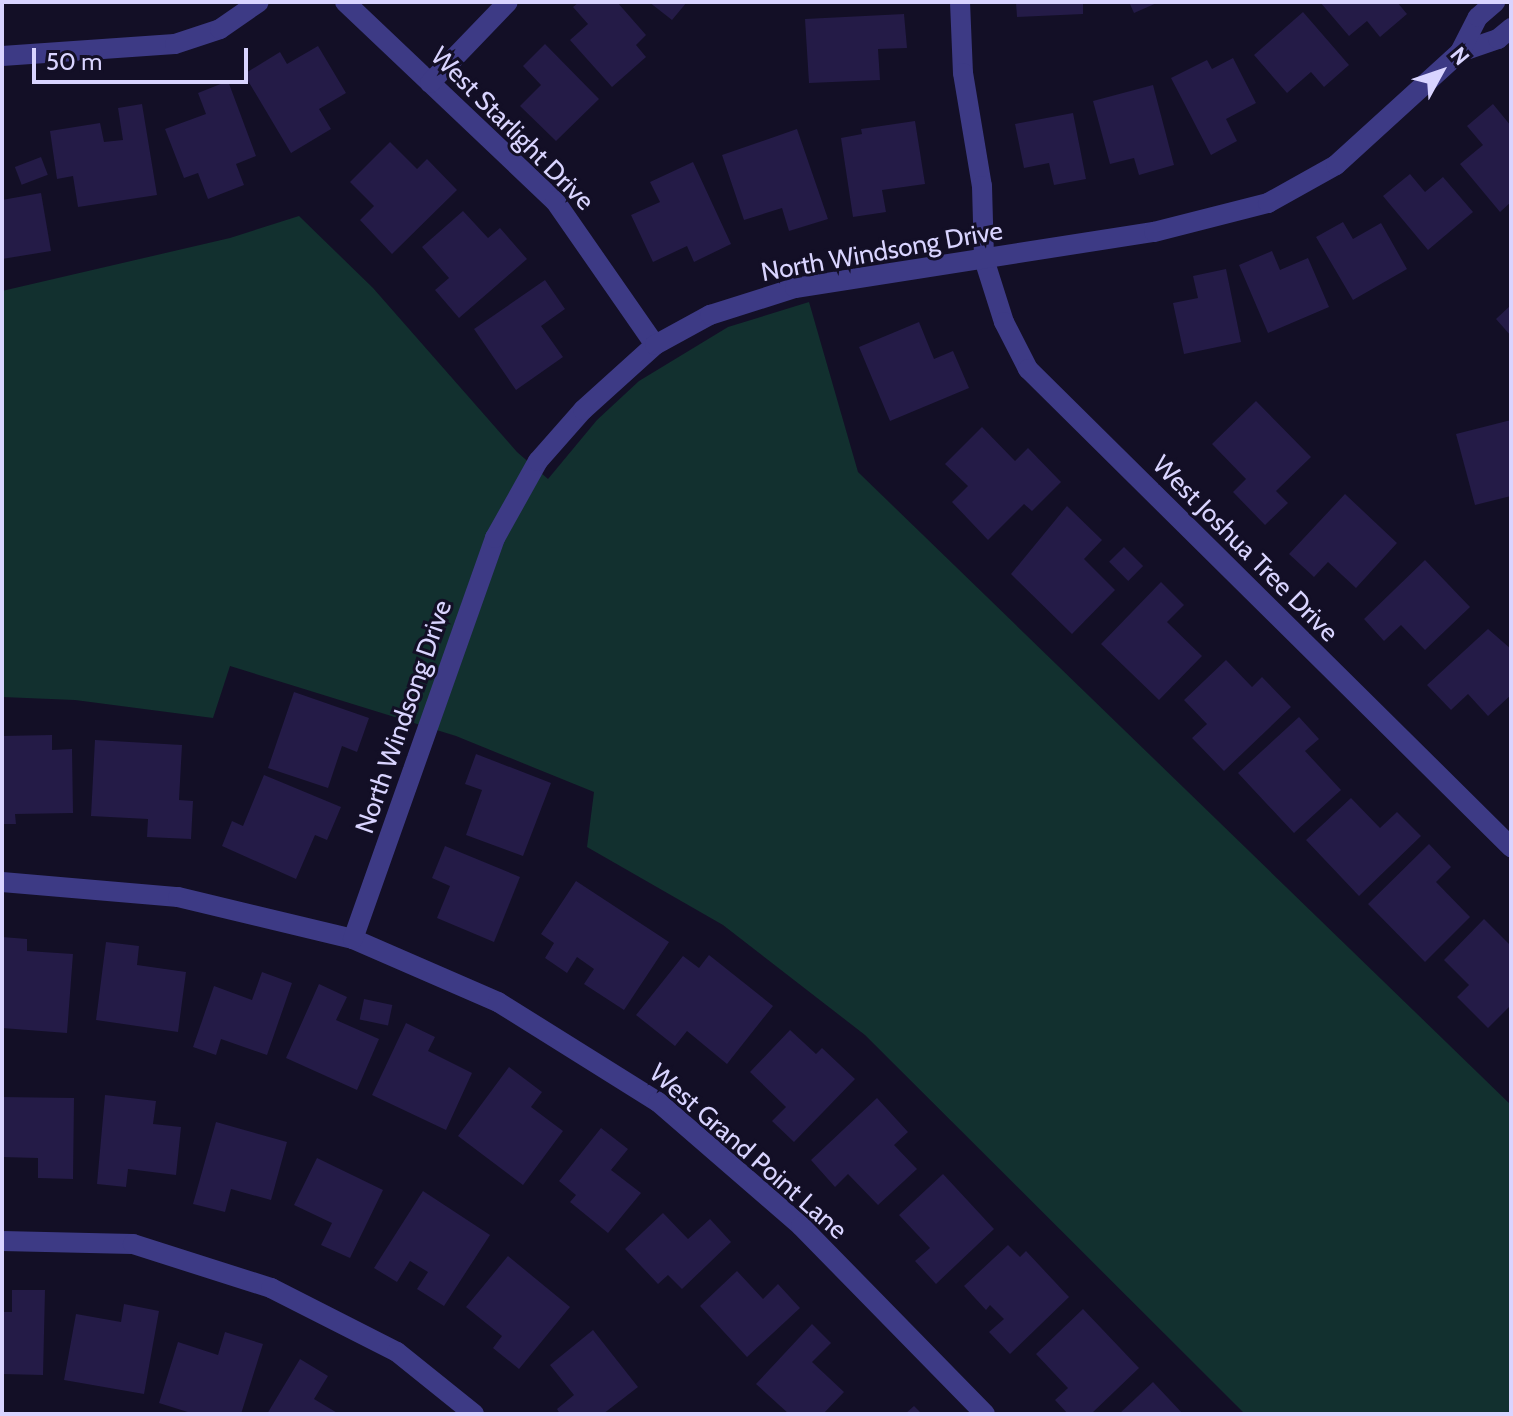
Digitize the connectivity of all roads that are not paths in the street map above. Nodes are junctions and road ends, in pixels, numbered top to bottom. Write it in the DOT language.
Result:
graph roads {
  1 [pos="259,2"];
  2 [pos="345,2"];
  3 [pos="508,2"];
  4 [pos="960,2"];
  5 [pos="1495,2"];
  6 [pos="1511,28"];
  7 [pos="1460,52"];
  8 [pos="2,56"];
  9 [pos="430,83"];
  10 [pos="984,259"];
  11 [pos="655,345"];
  12 [pos="1511,847"];
  13 [pos="2,882"];
  14 [pos="353,939"];
  15 [pos="2,1241"];
  16 [pos="474,1414"];
  17 [pos="985,1414"];
  1 -- 8 [label="street"];
  2 -- 9 [label="street, West Starlight Drive"];
  3 -- 9 [label="street"];
  4 -- 10 [label="street, West Joshua Tree Drive"];
  5 -- 7 [label="street, North Windsong Drive"];
  6 -- 7 [label="street, North Windsong Drive"];
  7 -- 10 [label="street, North Windsong Drive"];
  9 -- 11 [label="street, West Starlight Drive"];
  10 -- 11 [label="street, North Windsong Drive"];
  10 -- 12 [label="street, West Joshua Tree Drive"];
  11 -- 14 [label="street, North Windsong Drive"];
  13 -- 14 [label="street, West Grand Point Lane"];
  14 -- 17 [label="street, West Grand Point Lane"];
  15 -- 16 [label="street"];
}
